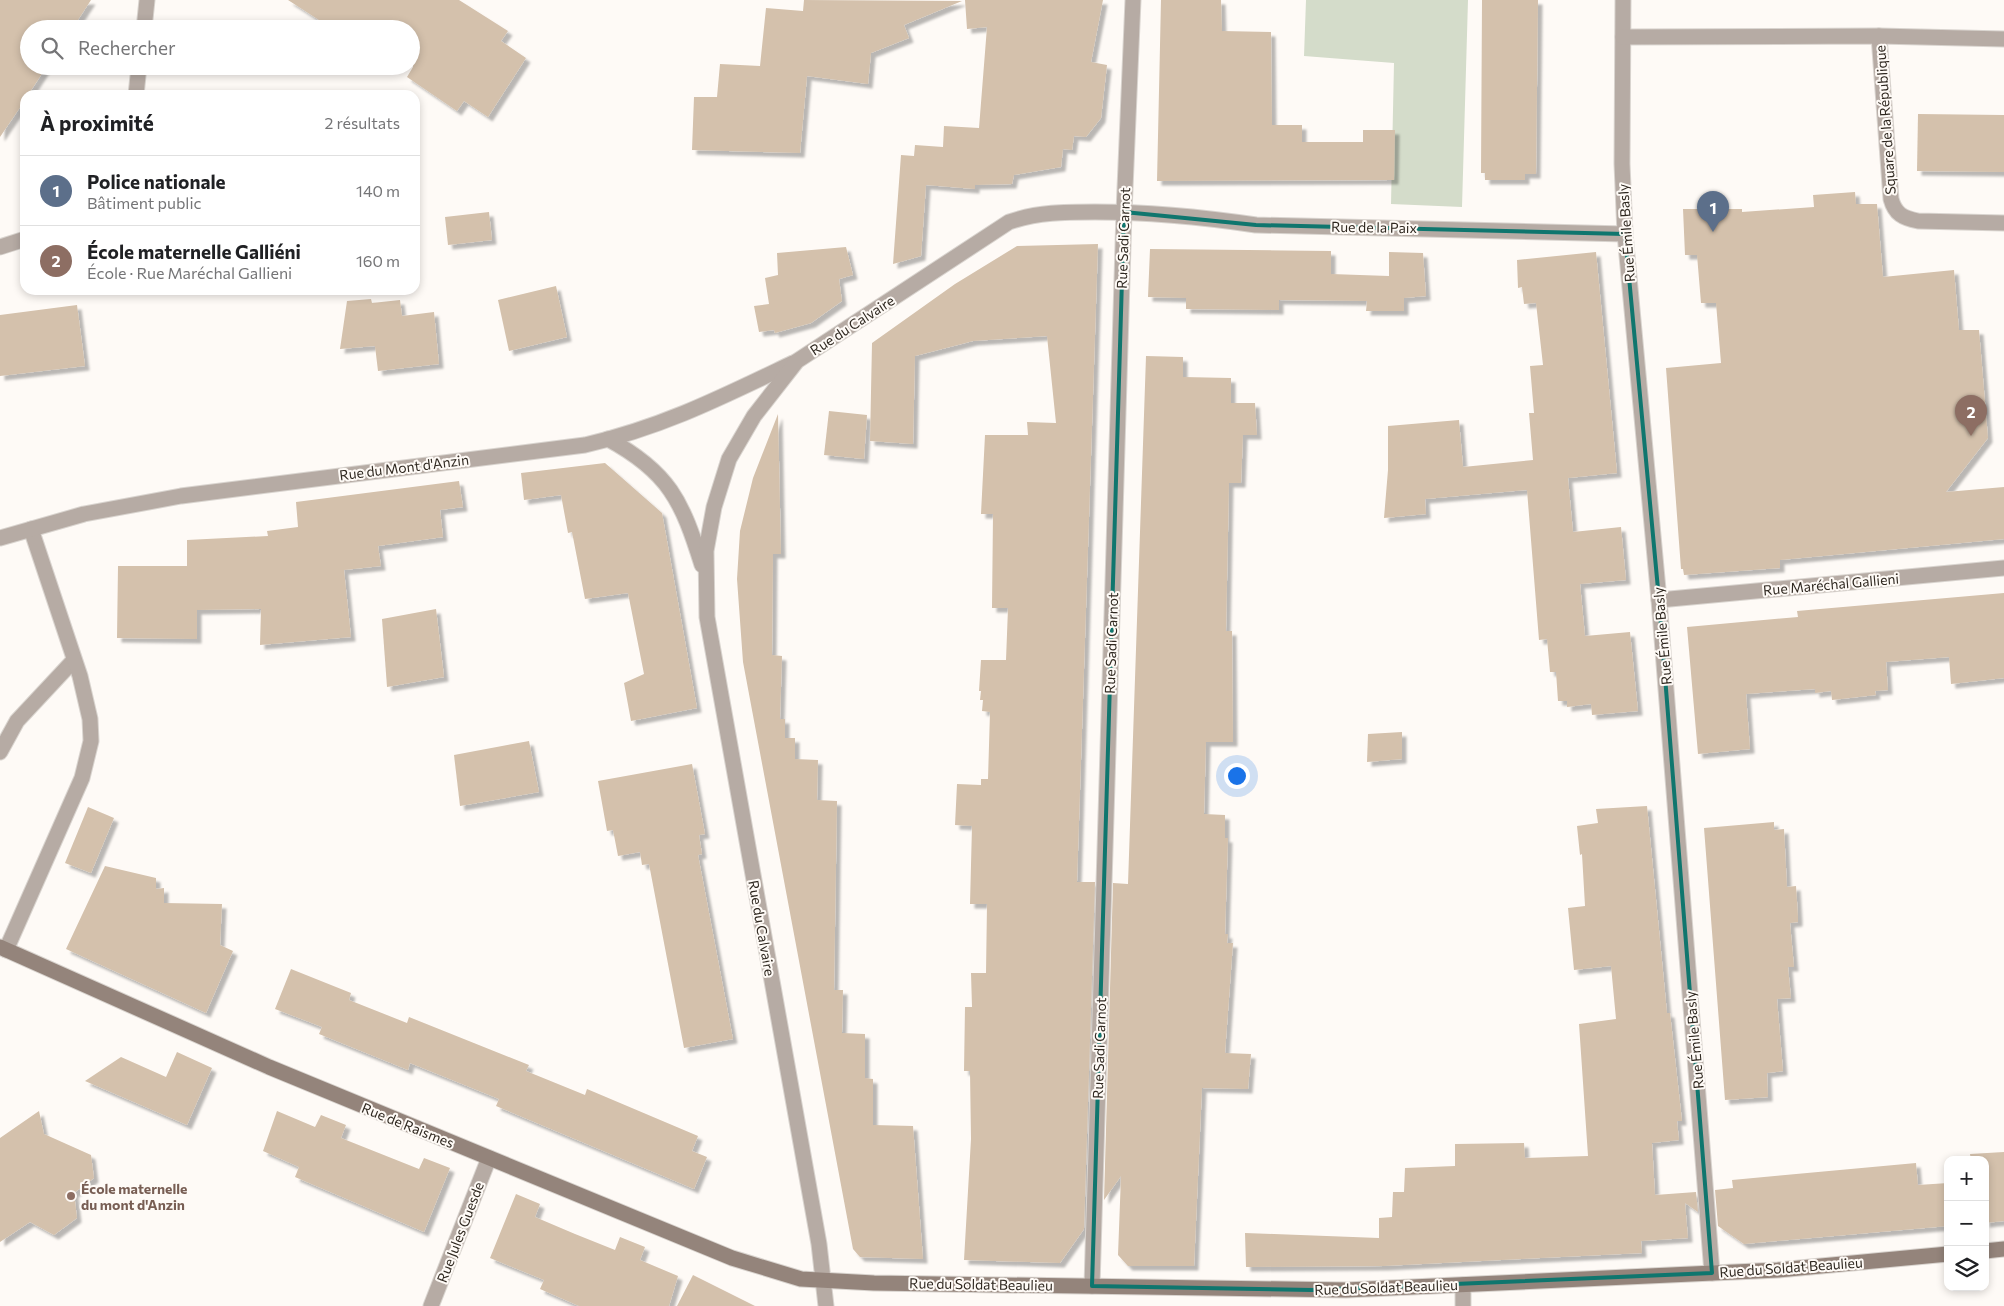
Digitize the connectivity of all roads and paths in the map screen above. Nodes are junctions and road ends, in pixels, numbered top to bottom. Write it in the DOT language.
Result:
graph roads {
  1 [pos="147,0"];
  2 [pos="1133,0"];
  3 [pos="1623,0"];
  4 [pos="145,20"];
  5 [pos="1879,36"];
  6 [pos="1623,37"];
  7 [pos="2004,39"];
  8 [pos="138,75"];
  9 [pos="137,90"];
  10 [pos="1124,212"];
  11 [pos="2004,223"];
  12 [pos="1625,234"];
  13 [pos="20,241"];
  14 [pos="0,247"];
  15 [pos="797,361"];
  16 [pos="608,439"];
  17 [pos="31,529"];
  18 [pos="0,538"];
  19 [pos="2004,568"];
  20 [pos="705,574"];
  21 [pos="1659,600"];
  22 [pos="74,660"];
  23 [pos="0,752"];
  24 [pos="3,949"];
  25 [pos="489,1158"];
  26 [pos="2004,1249"];
  27 [pos="1989,1251"];
  28 [pos="1944,1254"];
  29 [pos="1712,1273"];
  30 [pos="824,1282"];
  31 [pos="1463,1284"];
  32 [pos="1092,1286"];
  33 [pos="431,1306"];
  34 [pos="826,1306"];
  35 [pos="1463,1306"];
  1 -- 4 [label="street"];
  2 -- 10 [label="street, Rue Sadi Carnot"];
  3 -- 6 [label="street, Rue Émile Basly"];
  5 -- 6 [label="street, Square de la République"];
  5 -- 7 [label="street, Square de la République"];
  5 -- 11 [label="street, Square de la République"];
  6 -- 12 [label="street, Rue Émile Basly"];
  8 -- 9 [label="street"];
  10 -- 12 [label="street, Rue de la Paix"];
  10 -- 15 [label="street, Rue du Calvaire"];
  10 -- 32 [label="street, Rue Sadi Carnot"];
  12 -- 21 [label="street, Rue Émile Basly"];
  13 -- 14 [label="street"];
  15 -- 16 [label="street, Rue du Mont d'Anzin"];
  15 -- 20 [label="street, Rue du Calvaire"];
  16 -- 17 [label="street, Rue du Mont d'Anzin"];
  16 -- 20 [label="street, Rue du Calvaire"];
  17 -- 18 [label="street, Rue du Mont d'Anzin"];
  17 -- 22 [label="street"];
  19 -- 21 [label="street, Rue Maréchal Gallieni"];
  20 -- 30 [label="street, Rue du Calvaire"];
  21 -- 29 [label="street, Rue Émile Basly"];
  22 -- 23 [label="street"];
  22 -- 24 [label="street"];
  24 -- 25 [label="street, Rue de Raismes"];
  25 -- 30 [label="street, Rue de Raismes"];
  25 -- 33 [label="street, Rue Jules Guesde"];
  26 -- 27 [label="street"];
  28 -- 29 [label="street, Rue du Soldat Beaulieu"];
  29 -- 31 [label="street, Rue du Soldat Beaulieu"];
  30 -- 32 [label="street, Rue du Soldat Beaulieu"];
  30 -- 34 [label="street, Rue du Calvaire"];
  31 -- 32 [label="street, Rue du Soldat Beaulieu"];
  31 -- 35 [label="street"];
}
